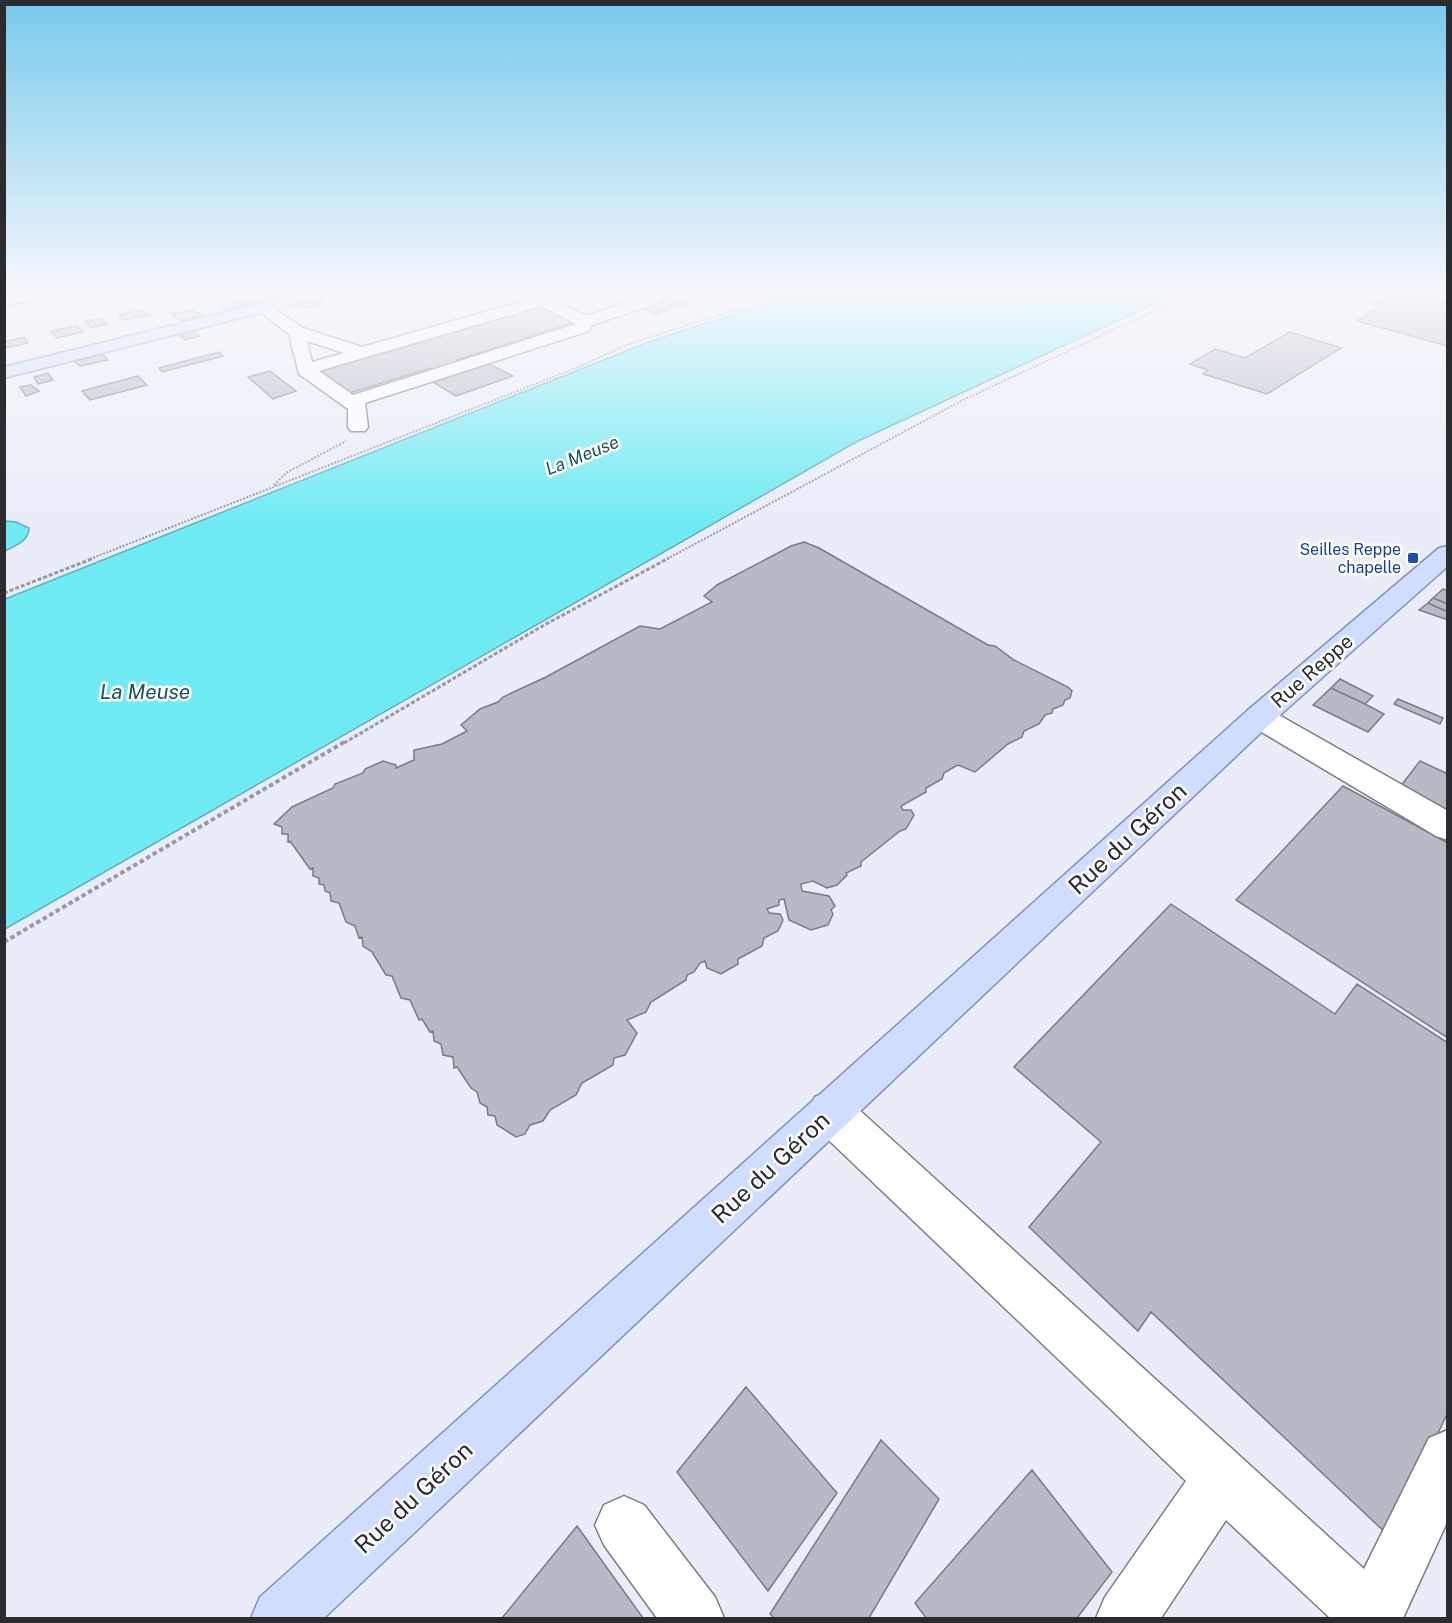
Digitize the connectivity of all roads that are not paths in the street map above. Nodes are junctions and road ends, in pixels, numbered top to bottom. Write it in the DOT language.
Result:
graph roads {
  1 [pos="306,371"];
  2 [pos="447,371"];
  3 [pos="350,402"];
  4 [pos="358,427"];
  5 [pos="1448,553"];
  6 [pos="1259,717"];
  7 [pos="1448,826"];
  8 [pos="830,1112"];
  9 [pos="1448,1457"];
  10 [pos="1221,1478"];
  11 [pos="624,1525"];
  12 [pos="281,1618"];
  13 [pos="694,1618"];
  14 [pos="1126,1618"];
  15 [pos="1372,1618"];
  1 -- 3 [label="street"];
  2 -- 3 [label="street"];
  3 -- 4 [label="street"];
  5 -- 6 [label="main road, Rue Reppe"];
  6 -- 7 [label="street, Rue Reppe"];
  6 -- 8 [label="main road, Rue du Géron"];
  8 -- 10 [label="street"];
  8 -- 12 [label="main road, Rue du Géron"];
  9 -- 15 [label="street"];
  10 -- 14 [label="street"];
  10 -- 15 [label="street"];
  11 -- 13 [label="street"];
}
